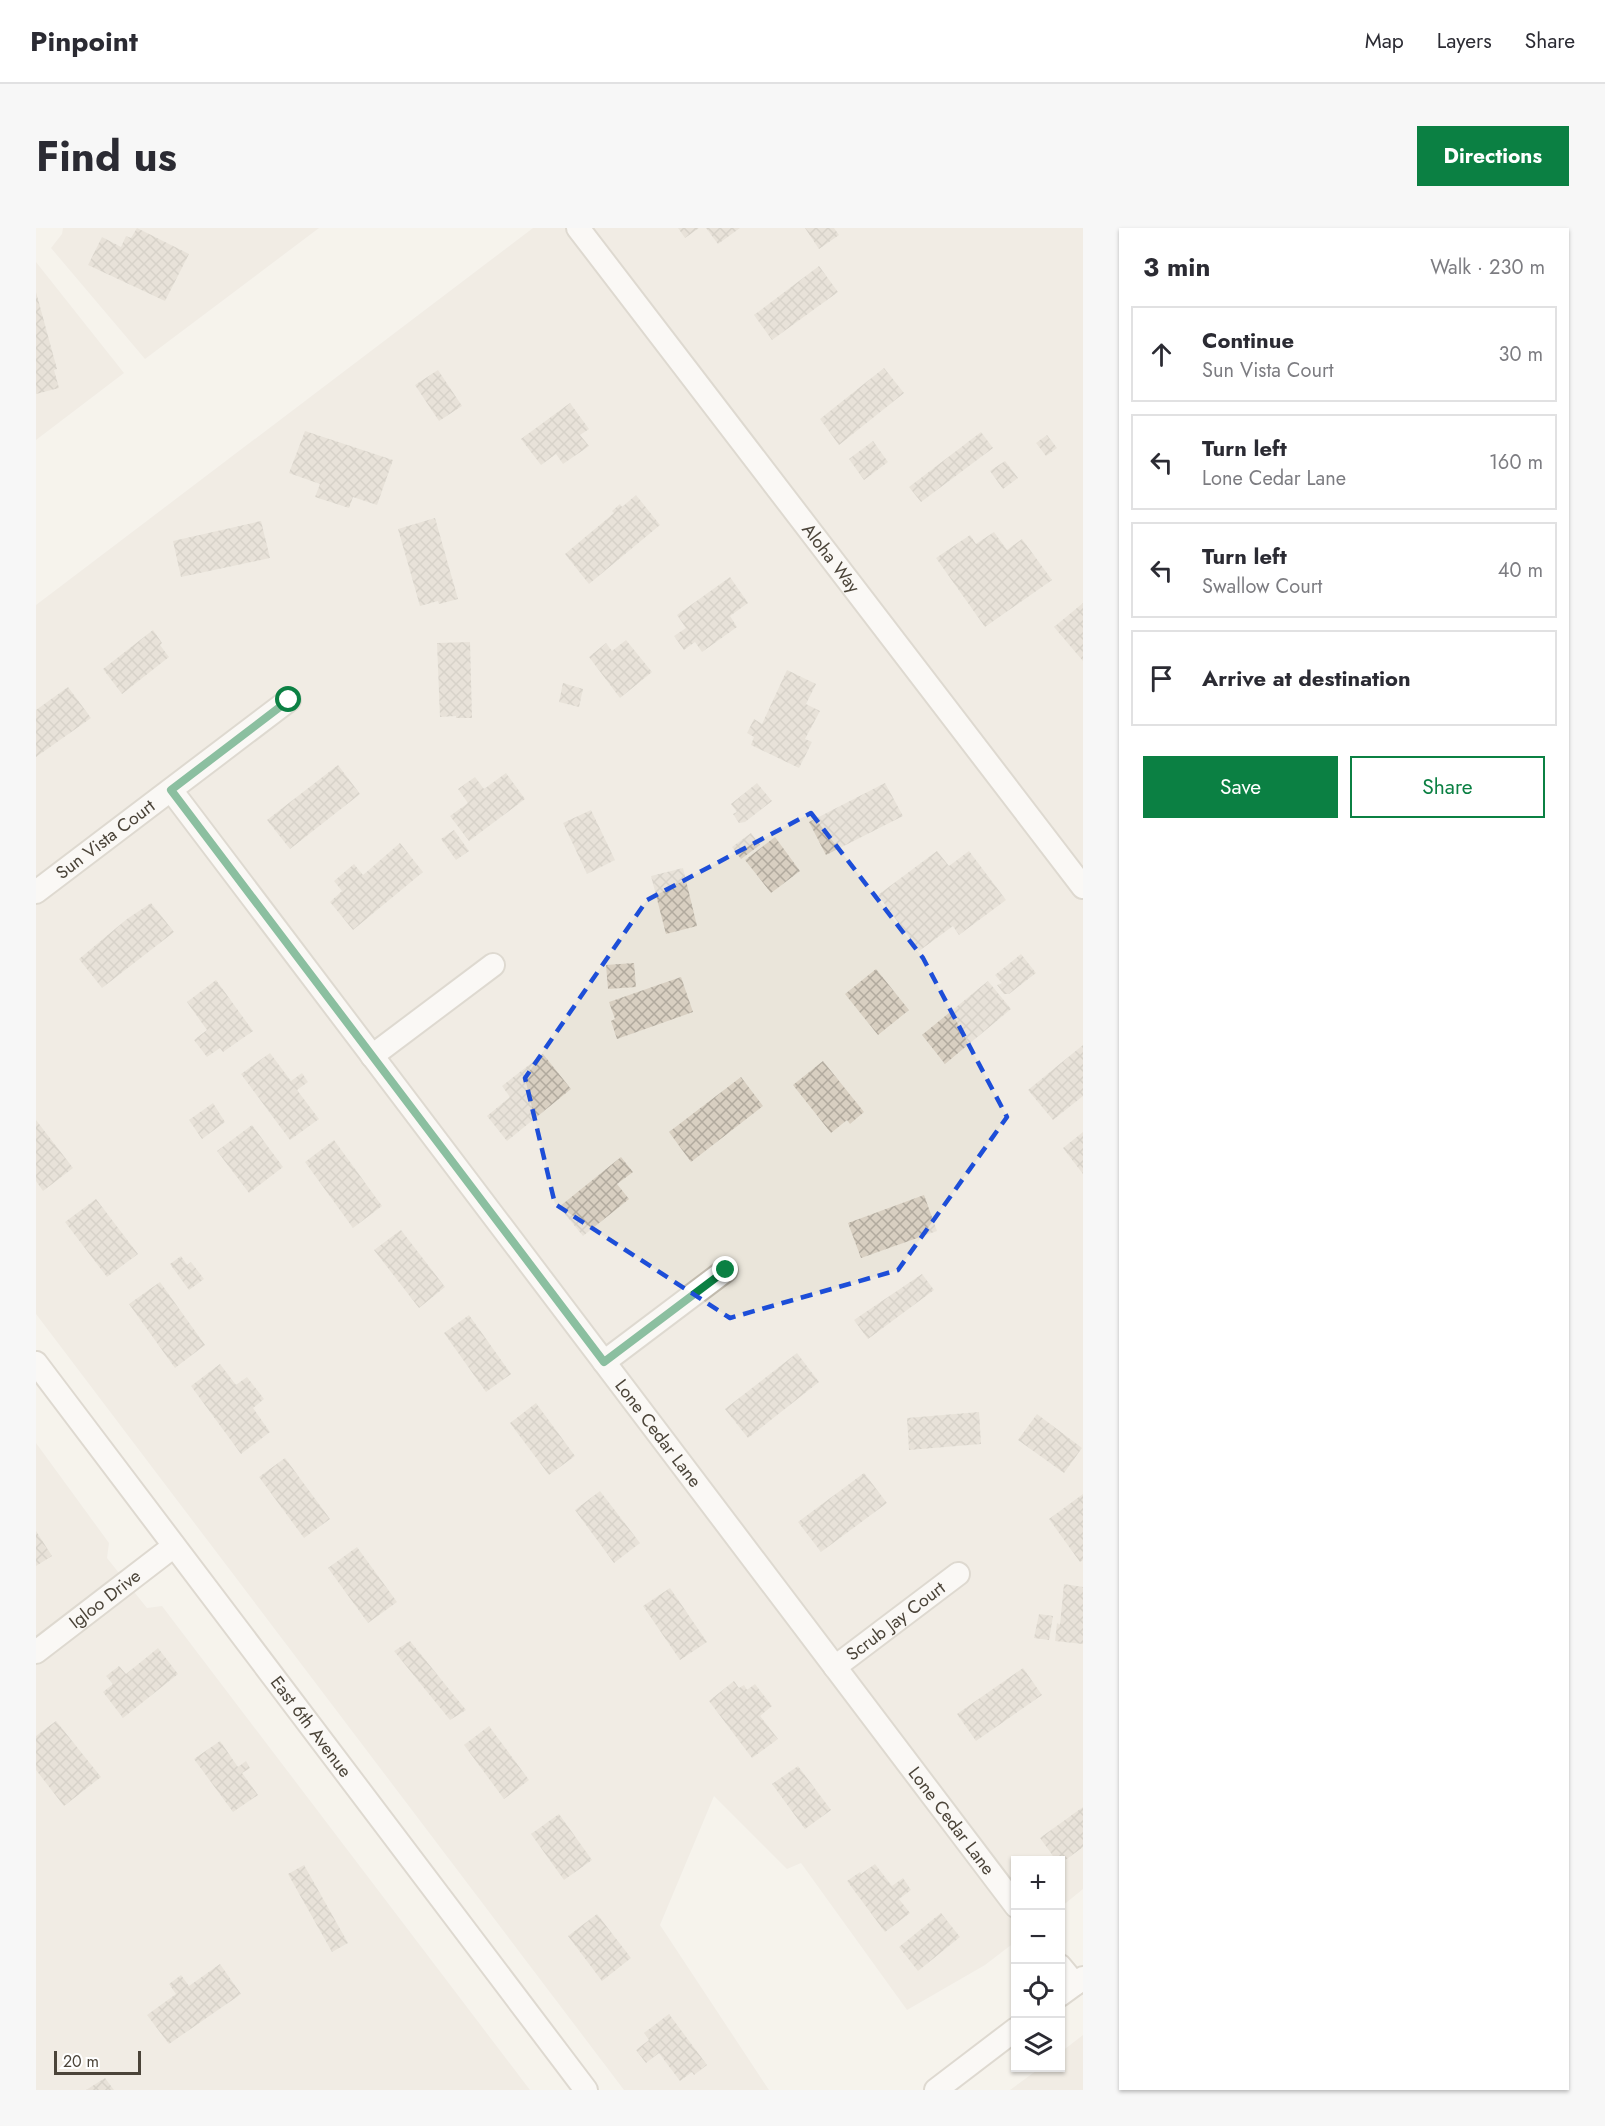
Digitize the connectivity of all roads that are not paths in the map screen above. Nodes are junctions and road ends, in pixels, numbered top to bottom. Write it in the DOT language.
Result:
graph roads {
  1 [pos="579,228"];
  2 [pos="289,700"];
  3 [pos="171,790"];
  4 [pos="1083,887"];
  5 [pos="36,892"];
  6 [pos="493,965"];
  7 [pos="372,1056"];
  8 [pos="726,1270"];
  9 [pos="604,1362"];
  10 [pos="36,1363"];
  11 [pos="174,1546"];
  12 [pos="958,1574"];
  13 [pos="36,1652"];
  14 [pos="835,1667"];
  15 [pos="1011,1899"];
  16 [pos="1011,2033"];
  17 [pos="586,2090"];
  18 [pos="936,2090"];
  1 -- 4 [label="street, Aloha Way"];
  2 -- 3 [label="street, Sun Vista Court"];
  3 -- 5 [label="street, Sun Vista Court"];
  3 -- 7 [label="street, Lone Cedar Lane"];
  6 -- 7 [label="street"];
  7 -- 9 [label="street, Lone Cedar Lane"];
  8 -- 9 [label="street"];
  9 -- 14 [label="street, Lone Cedar Lane"];
  10 -- 11 [label="street, East 6th Avenue"];
  11 -- 13 [label="street, Igloo Drive"];
  11 -- 17 [label="street, East 6th Avenue"];
  12 -- 14 [label="street, Scrub Jay Court"];
  14 -- 15 [label="street, Lone Cedar Lane"];
  16 -- 18 [label="street"];
}
